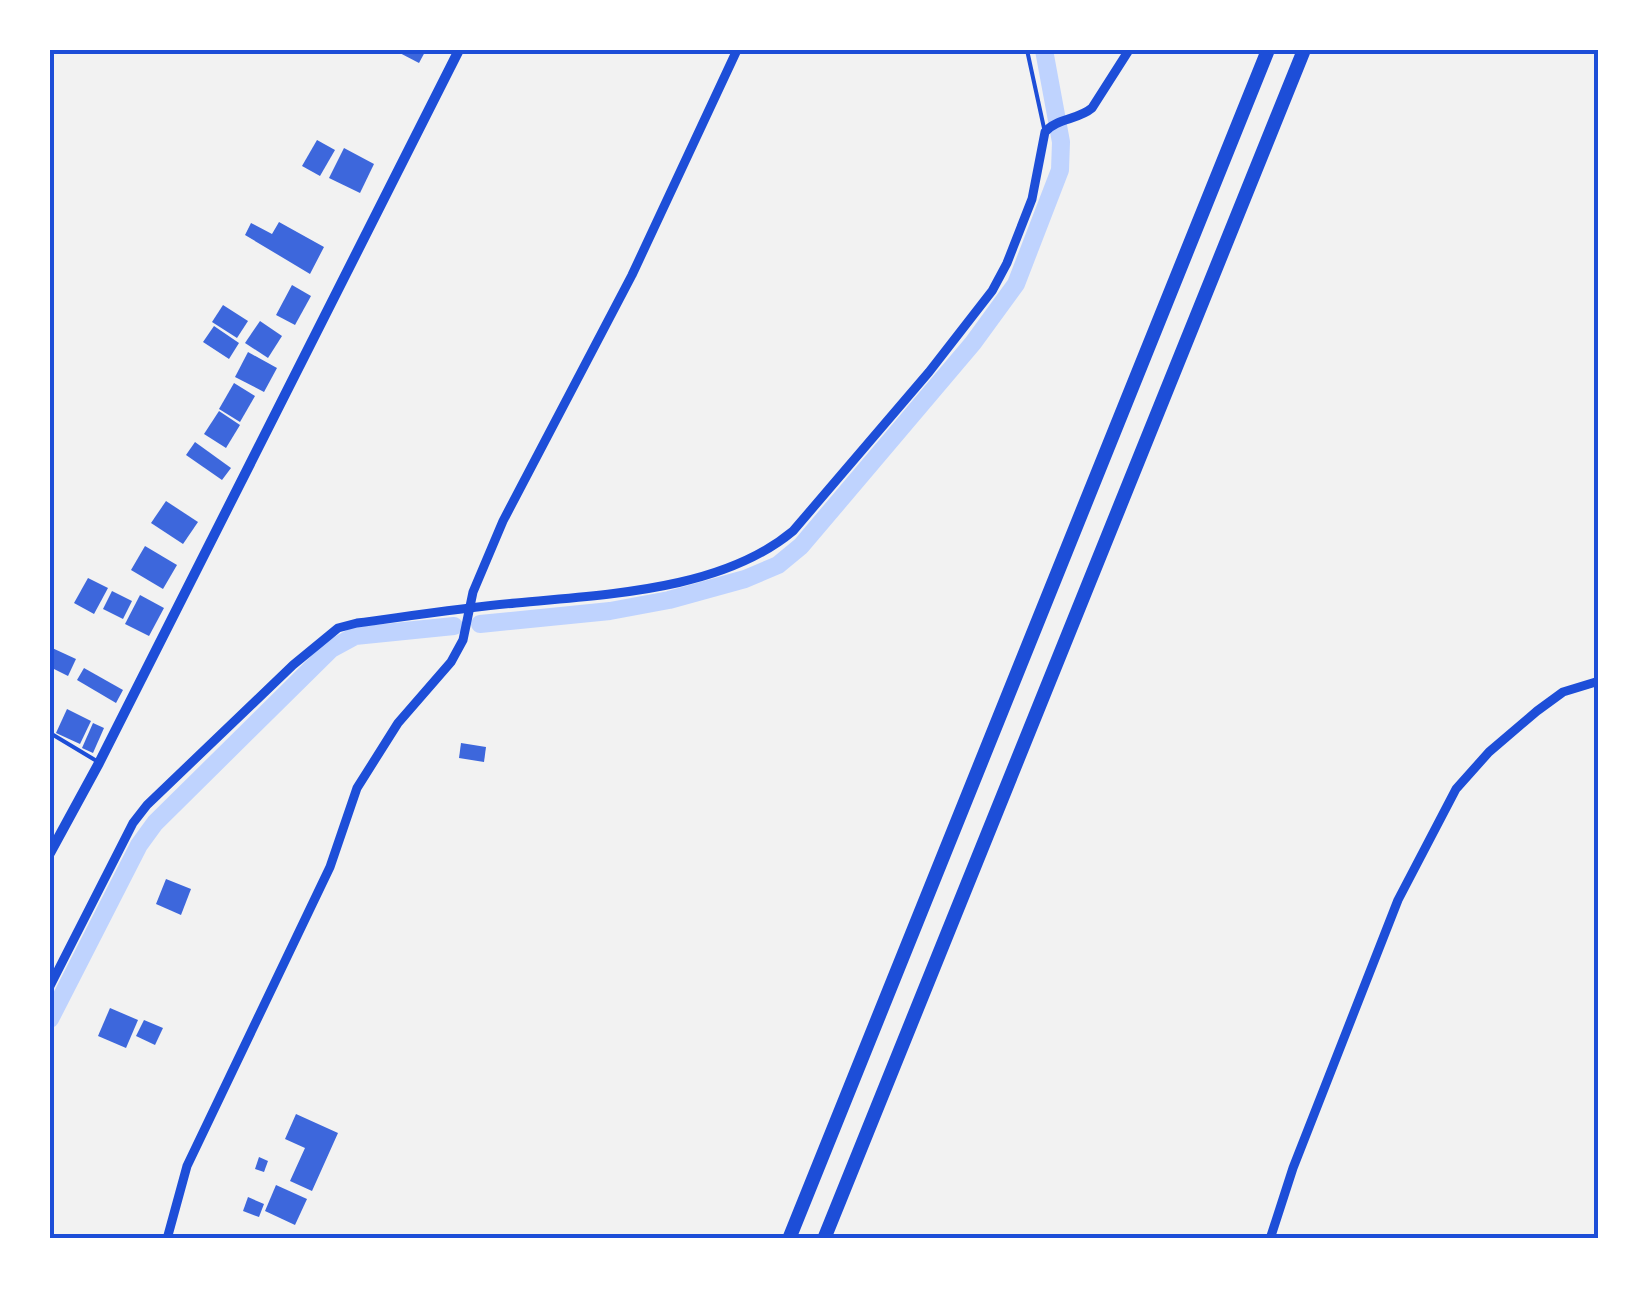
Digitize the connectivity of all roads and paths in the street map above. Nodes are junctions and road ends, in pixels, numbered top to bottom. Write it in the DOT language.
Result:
graph roads {
  1 [pos="459,50"];
  2 [pos="737,50"];
  3 [pos="1027,50"];
  4 [pos="1129,50"];
  5 [pos="1268,50"];
  6 [pos="1304,50"];
  7 [pos="1048,128"];
  8 [pos="468,608"];
  9 [pos="1599,680"];
  10 [pos="50,733"];
  11 [pos="100,762"];
  12 [pos="50,852"];
  13 [pos="50,986"];
  14 [pos="167,1239"];
  15 [pos="790,1239"];
  16 [pos="824,1239"];
  17 [pos="1270,1239"];
  1 -- 11 [label="street"];
  2 -- 8 [label="street"];
  3 -- 7 [label="lane"];
  4 -- 7 [label="street"];
  5 -- 15 [label="highway"];
  6 -- 16 [label="highway"];
  7 -- 8 [label="street"];
  8 -- 13 [label="street"];
  8 -- 14 [label="street"];
  9 -- 17 [label="street"];
  10 -- 11 [label="lane"];
  11 -- 12 [label="street"];
}
